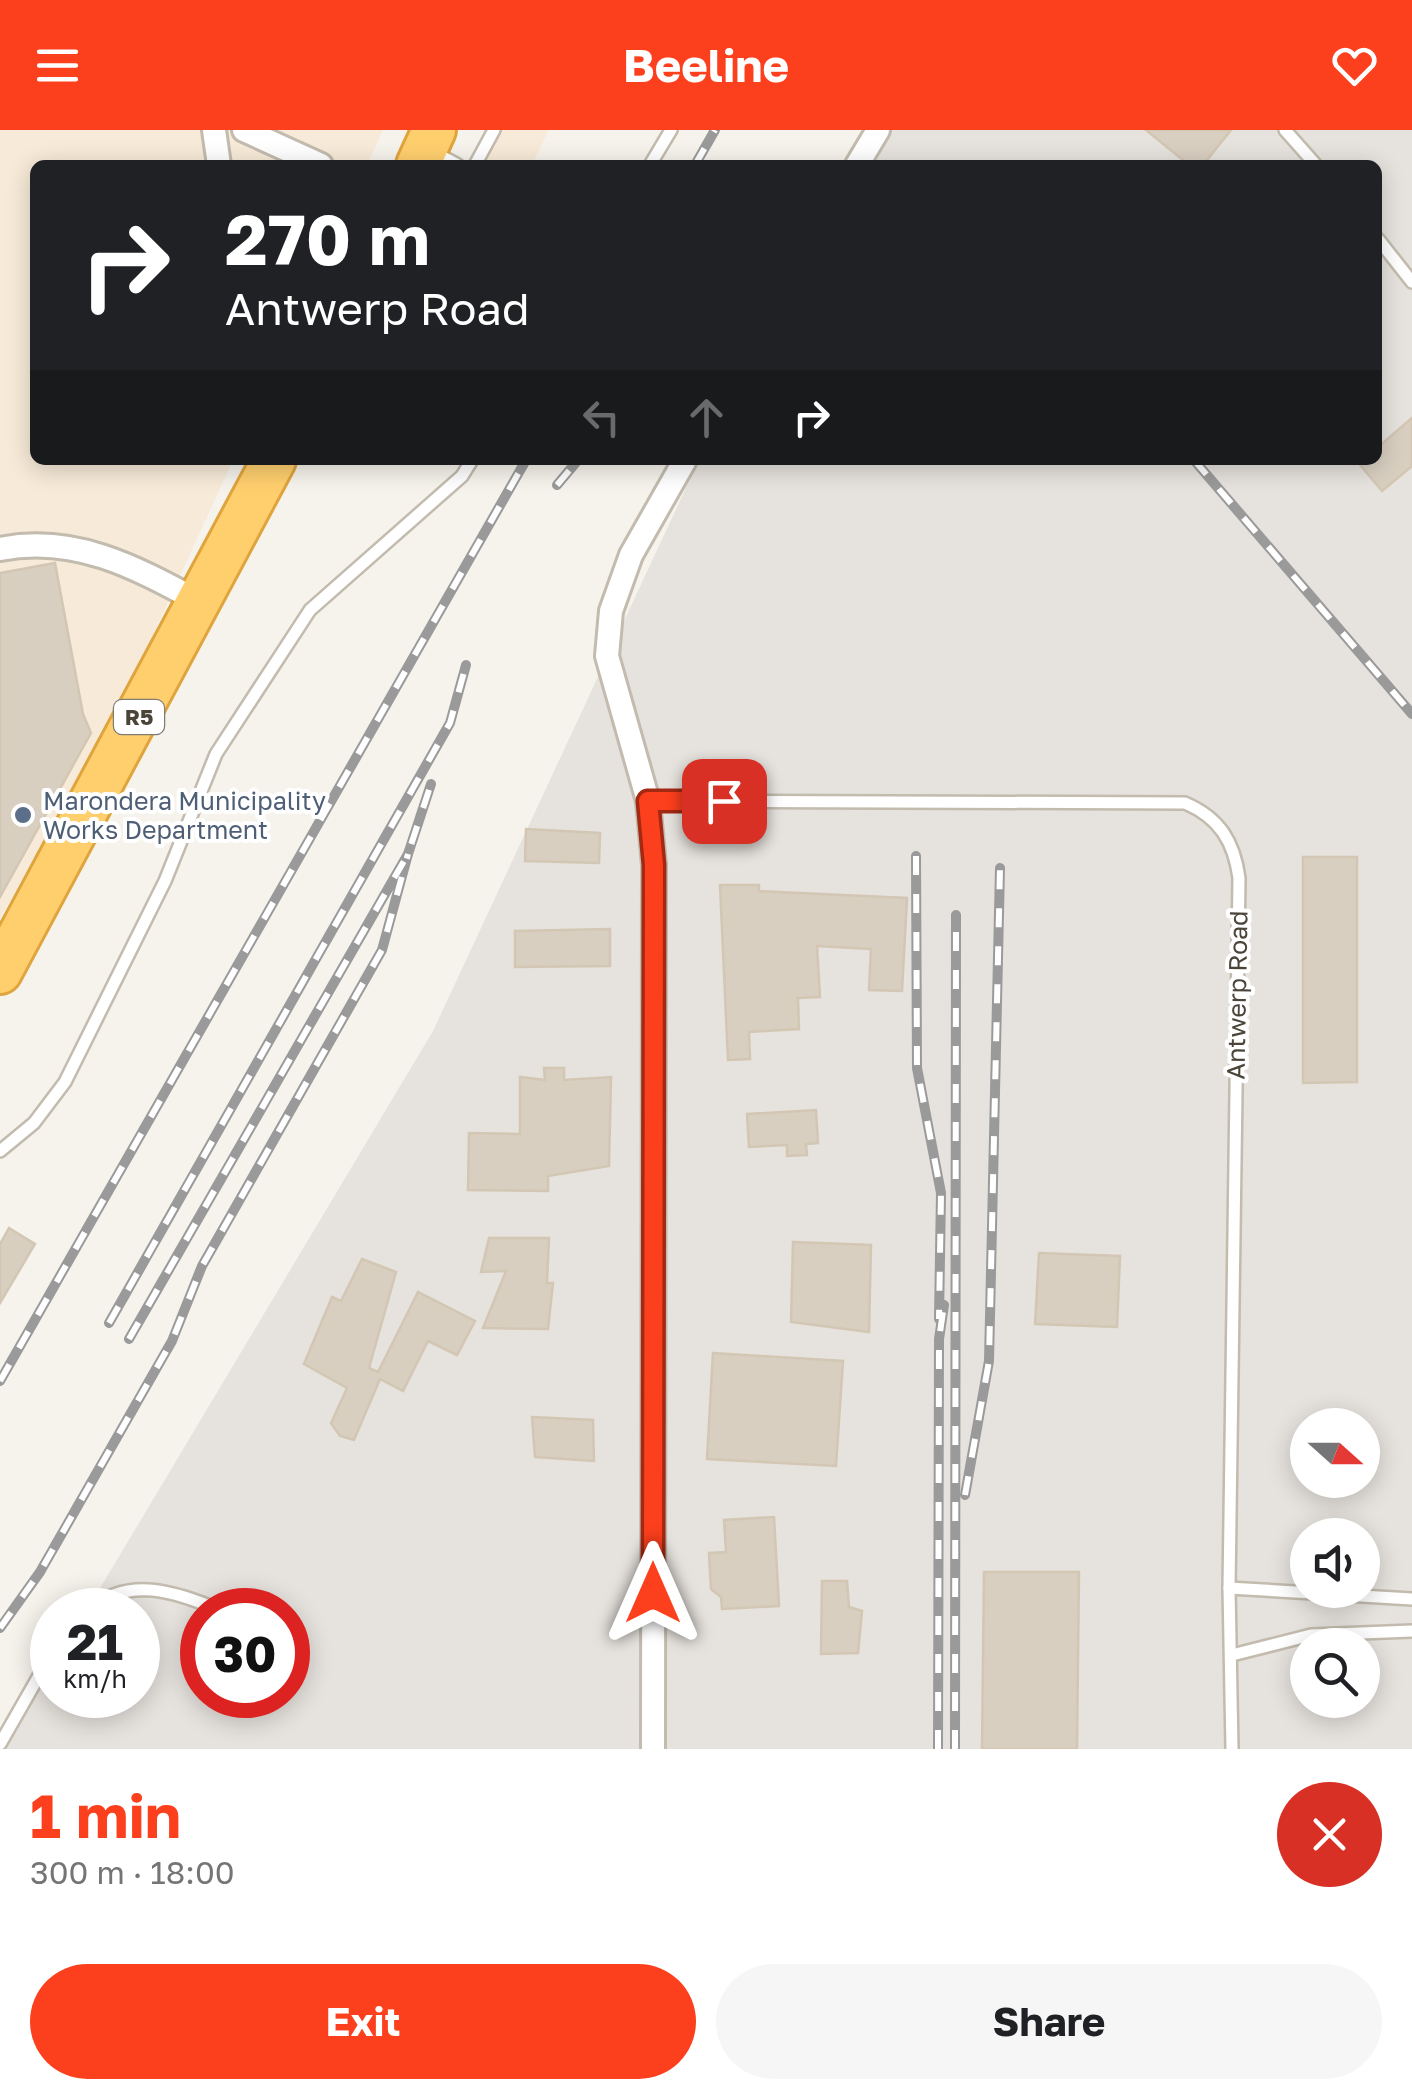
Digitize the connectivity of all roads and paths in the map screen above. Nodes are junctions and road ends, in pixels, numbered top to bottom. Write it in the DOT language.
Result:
graph roads {
  1 [pos="214,130"];
  2 [pos="244,130"];
  3 [pos="494,130"];
  4 [pos="671,130"];
  5 [pos="878,130"];
  6 [pos="1285,130"];
  7 [pos="218,160"];
  8 [pos="310,160"];
  9 [pos="479,160"];
  10 [pos="653,160"];
  11 [pos="860,160"];
  12 [pos="1312,160"];
  13 [pos="1382,245"];
  14 [pos="1412,282"];
  15 [pos="271,465"];
  16 [pos="469,465"];
  17 [pos="682,465"];
  18 [pos="0,549"];
  19 [pos="198,601"];
  20 [pos="648,801"];
  21 [pos="0,972"];
  22 [pos="0,1150"];
  23 [pos="1229,1588"];
  24 [pos="1412,1599"];
  25 [pos="1412,1631"];
  26 [pos="1232,1655"];
  27 [pos="30,1692"];
  28 [pos="0,1744"];
  29 [pos="653,1749"];
  30 [pos="1232,1749"];
  1 -- 7 [label="street"];
  2 -- 8 [label="street"];
  3 -- 9 [label="lane"];
  4 -- 10 [label="lane"];
  5 -- 11 [label="street"];
  6 -- 12 [label="lane"];
  13 -- 14 [label="lane"];
  15 -- 19 [label="highway, R5"];
  16 -- 22 [label="lane"];
  17 -- 20 [label="street"];
  18 -- 19 [label="street"];
  19 -- 21 [label="highway, R5"];
  20 -- 23 [label="lane, Antwerp Road"];
  20 -- 29 [label="street"];
  23 -- 24 [label="lane"];
  23 -- 26 [label="lane, Antwerp Road"];
  25 -- 26 [label="lane"];
  26 -- 30 [label="lane, Antwerp Road"];
  27 -- 28 [label="lane"];
}
